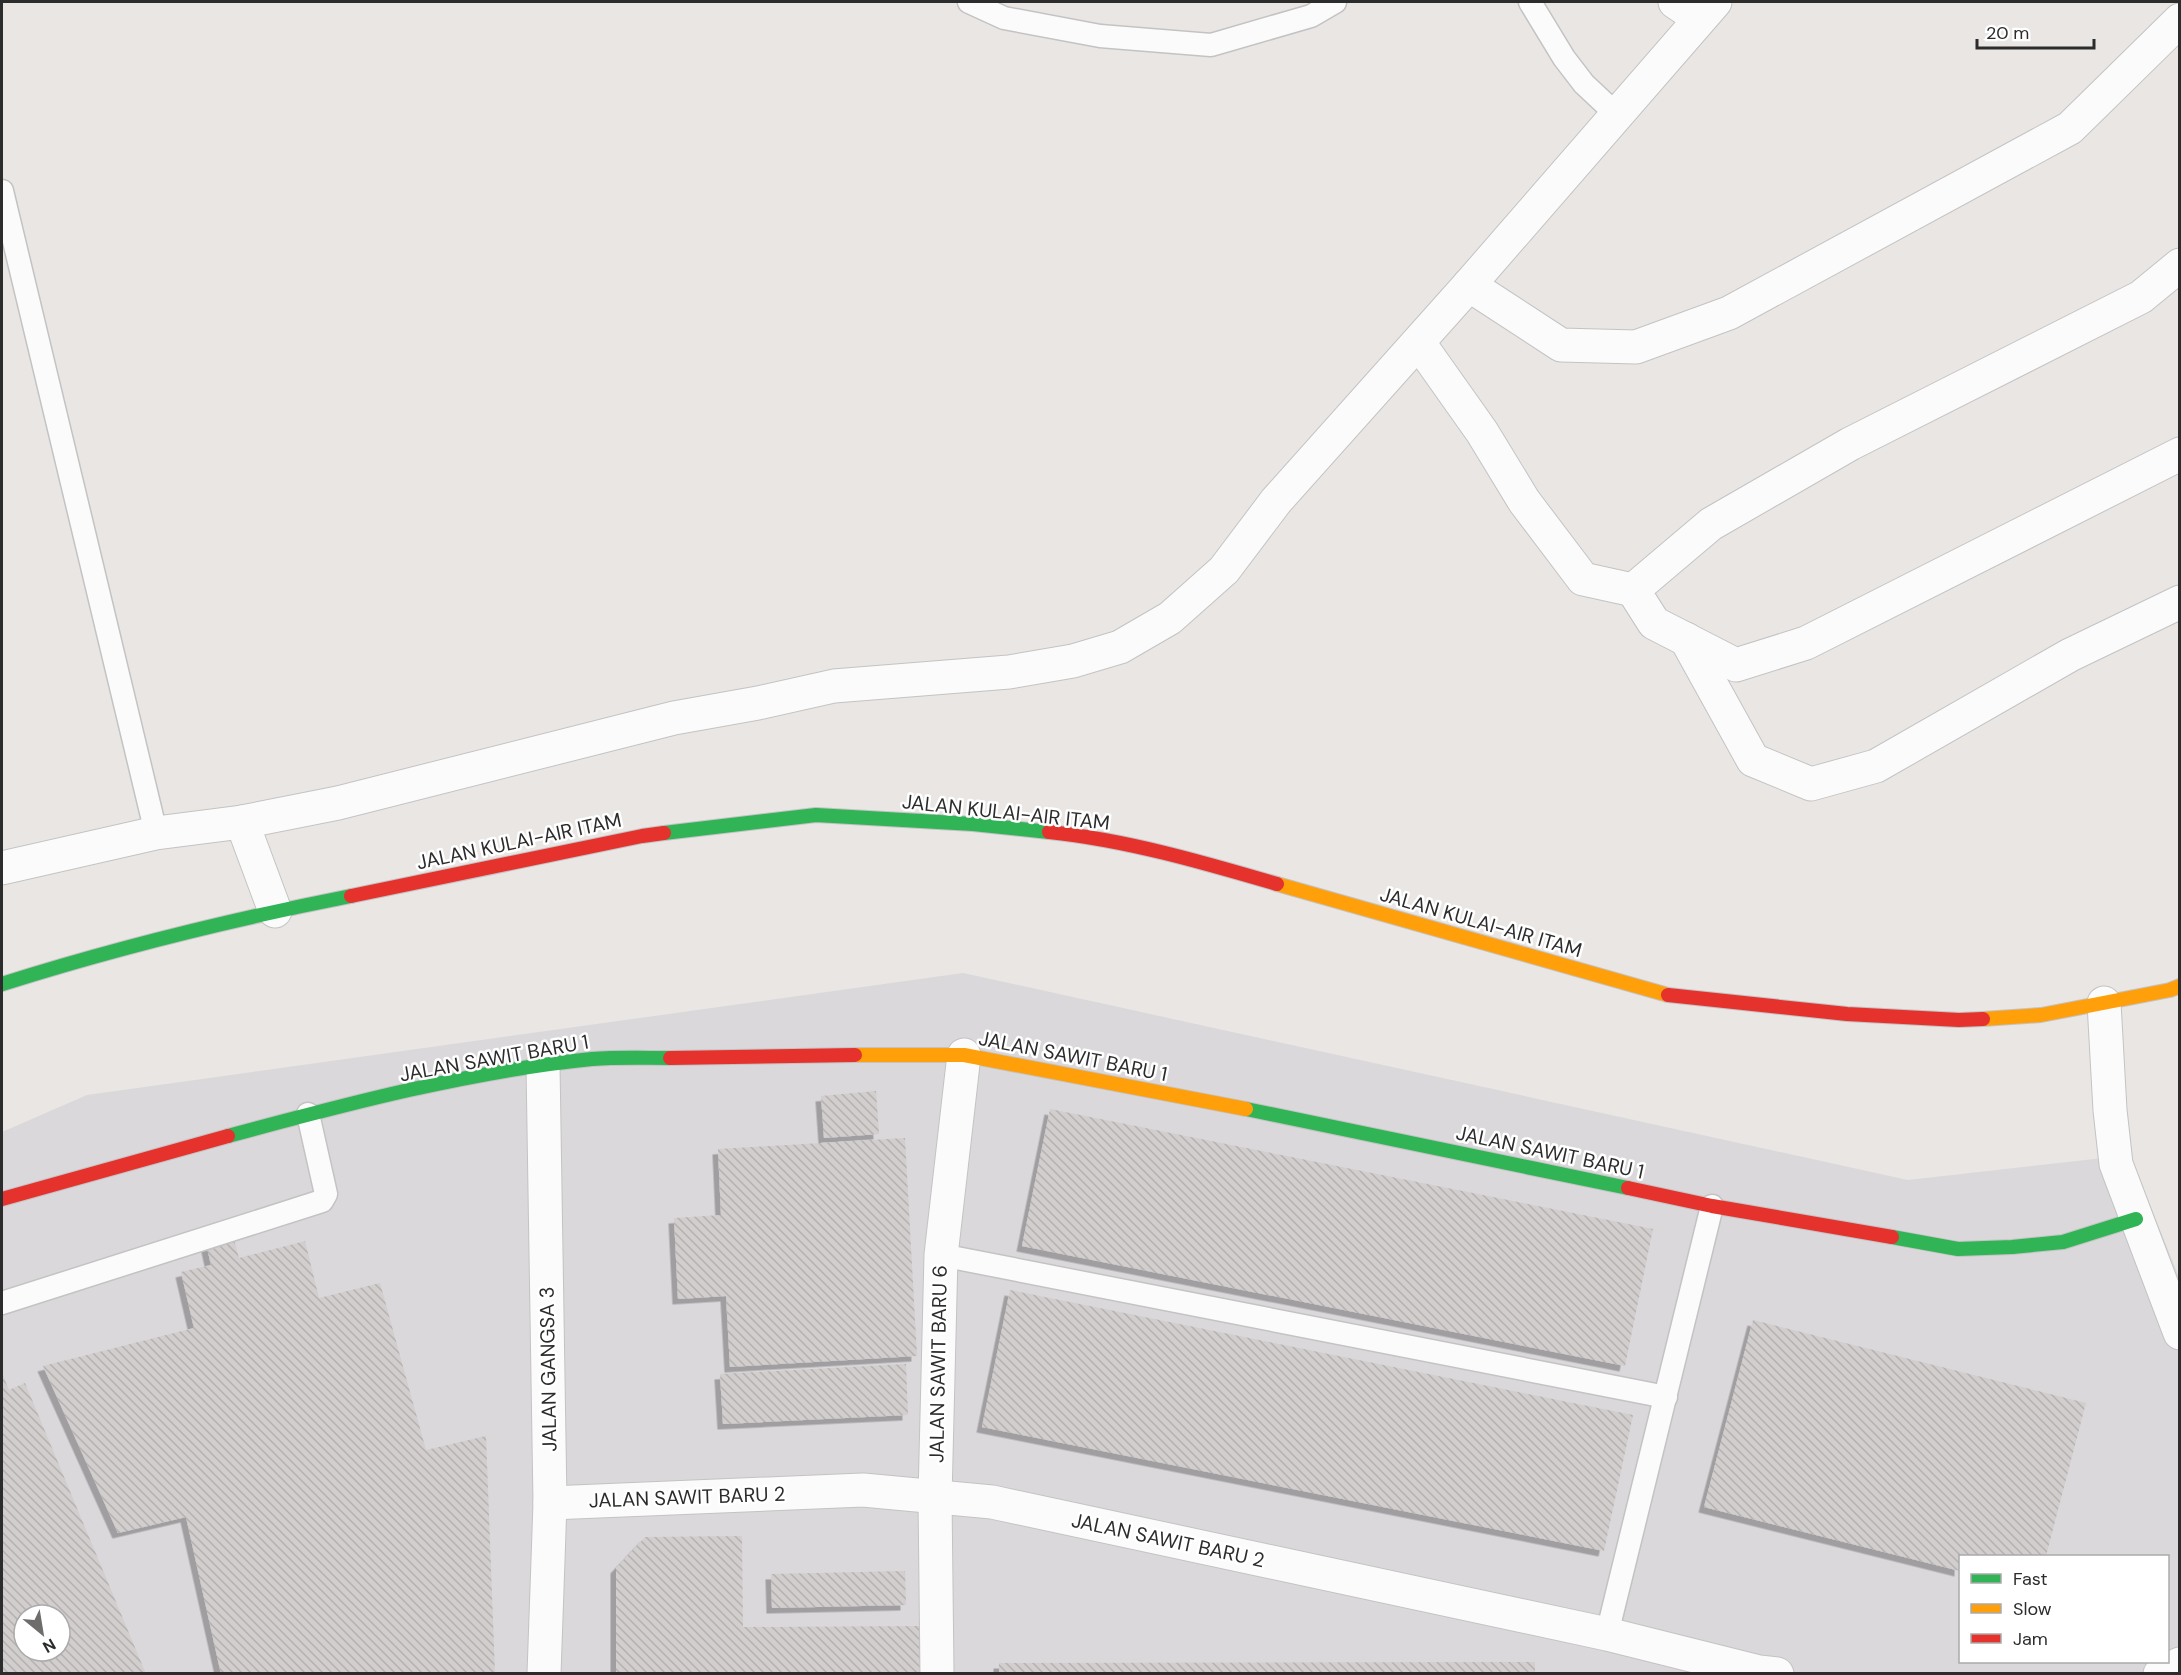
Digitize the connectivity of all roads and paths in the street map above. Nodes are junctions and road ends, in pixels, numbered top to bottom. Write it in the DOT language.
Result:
graph roads {
  1 [pos="969,2"];
  2 [pos="1335,2"];
  3 [pos="1530,2"];
  4 [pos="1696,7"];
  5 [pos="2180,20"];
  6 [pos="1616,114"];
  7 [pos="2,192"];
  8 [pos="2180,265"];
  9 [pos="1469,285"];
  10 [pos="1419,343"];
  11 [pos="2180,454"];
  12 [pos="1633,590"];
  13 [pos="2180,602"];
  14 [pos="1686,639"];
  15 [pos="242,822"];
  16 [pos="156,833"];
  17 [pos="2,868"];
  18 [pos="275,911"];
  19 [pos="2,984"];
  20 [pos="2180,986"];
  21 [pos="2104,1003"];
  22 [pos="964,1055"];
  23 [pos="543,1065"];
  24 [pos="308,1114"];
  25 [pos="2,1199"];
  26 [pos="1712,1206"];
  27 [pos="2136,1219"];
  28 [pos="941,1255"];
  29 [pos="2,1303"];
  30 [pos="2180,1333"];
  31 [pos="1666,1396"];
  32 [pos="935,1497"];
  33 [pos="550,1503"];
  34 [pos="1607,1634"];
  35 [pos="2180,1664"];
  36 [pos="1765,1673"];
  37 [pos="544,1674"];
  38 [pos="937,1674"];
  39 [pos="2160,1674"];
  1 -- 2 [label="lane"];
  3 -- 6 [label="lane"];
  4 -- 6 [label="street"];
  5 -- 9 [label="street"];
  6 -- 9 [label="street"];
  7 -- 16 [label="lane"];
  8 -- 12 [label="street"];
  9 -- 10 [label="street"];
  10 -- 12 [label="street"];
  10 -- 15 [label="street"];
  11 -- 14 [label="street"];
  12 -- 14 [label="street"];
  13 -- 14 [label="street"];
  15 -- 16 [label="street"];
  15 -- 18 [label="street"];
  16 -- 17 [label="street"];
  18 -- 19 [label="main road, JALAN KULAI-AIR ITAM"];
  18 -- 21 [label="main road, JALAN KULAI-AIR ITAM"];
  20 -- 21 [label="main road, JALAN KULAI-AIR ITAM"];
  21 -- 27 [label="street"];
  22 -- 23 [label="main road, JALAN SAWIT BARU 1"];
  22 -- 26 [label="main road, JALAN SAWIT BARU 1"];
  22 -- 28 [label="street, JALAN SAWIT BARU 6"];
  23 -- 24 [label="main road, JALAN SAWIT BARU 1"];
  23 -- 33 [label="street, JALAN GANGSA 3"];
  24 -- 25 [label="main road, JALAN SAWIT BARU 1"];
  24 -- 29 [label="lane"];
  26 -- 27 [label="main road, JALAN SAWIT BARU 1"];
  26 -- 31 [label="lane"];
  27 -- 30 [label="street"];
  28 -- 31 [label="lane"];
  28 -- 32 [label="street, JALAN SAWIT BARU 6"];
  31 -- 34 [label="lane"];
  32 -- 33 [label="street, JALAN SAWIT BARU 2"];
  32 -- 34 [label="street, JALAN SAWIT BARU 2"];
  32 -- 38 [label="street, JALAN SAWIT BARU 6"];
  33 -- 37 [label="street, JALAN GANGSA 3"];
  34 -- 36 [label="street, JALAN SAWIT BARU 2"];
  35 -- 39 [label="street"];
}
